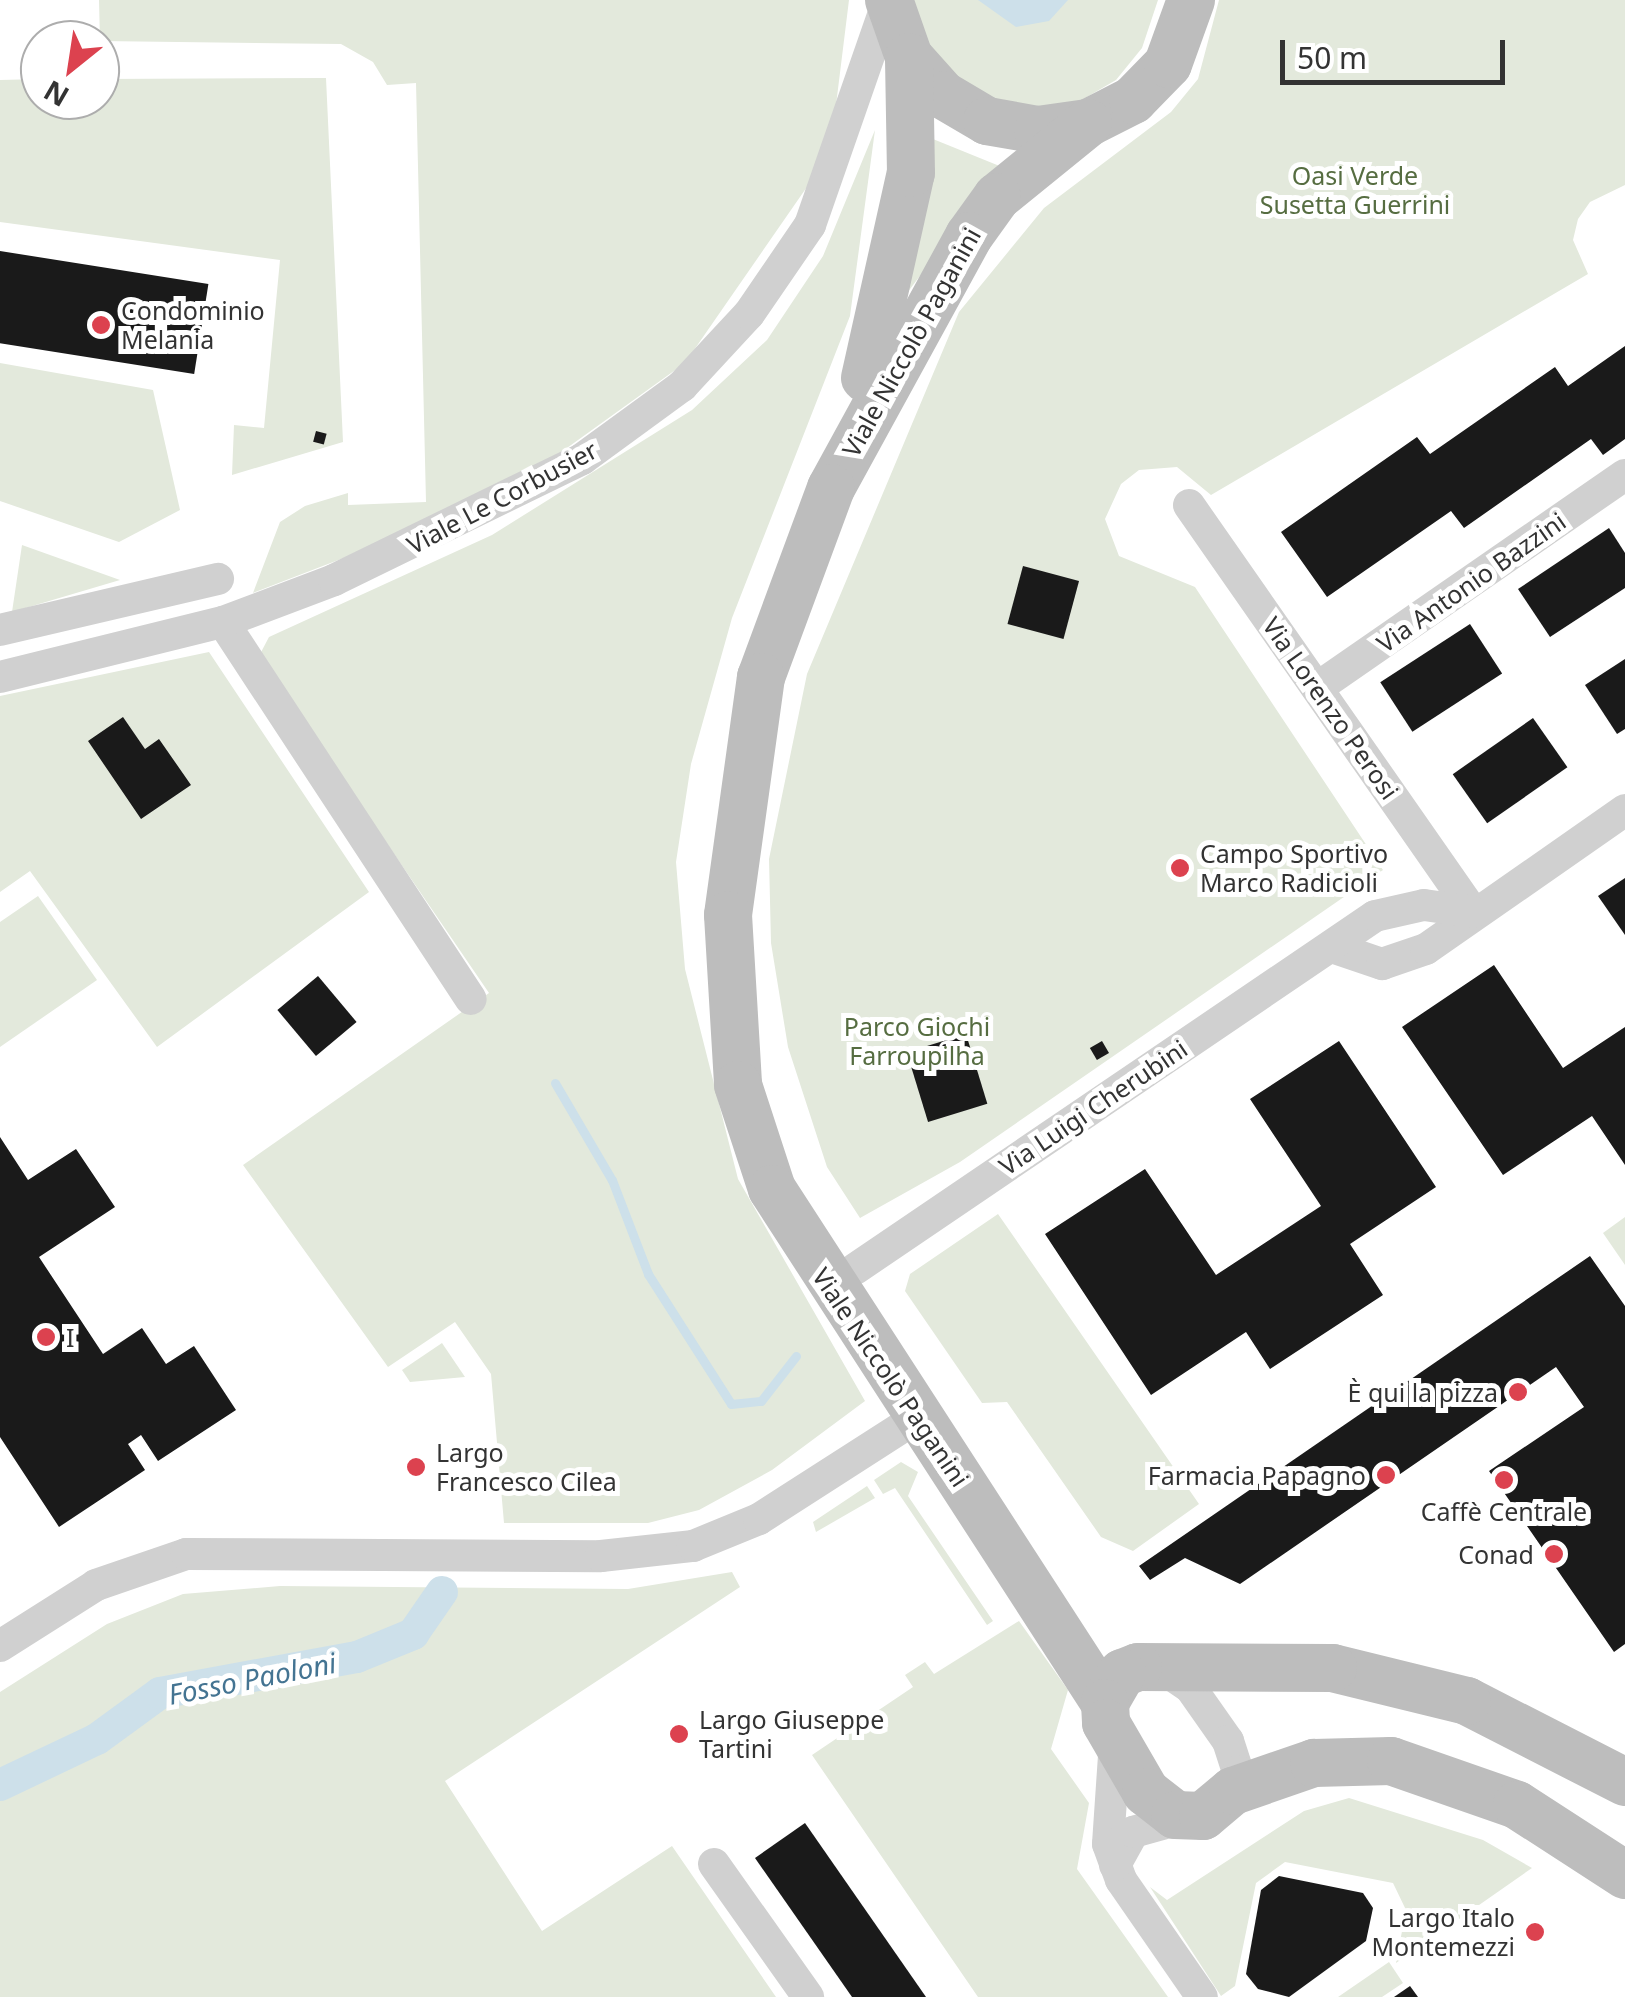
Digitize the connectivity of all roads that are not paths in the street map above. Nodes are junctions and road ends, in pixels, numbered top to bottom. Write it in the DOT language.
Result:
graph roads {
  1 [pos="888,0"];
  2 [pos="1191,0"];
  3 [pos="909,56"];
  4 [pos="1088,123"];
  5 [pos="1625,476"];
  6 [pos="831,488"];
  7 [pos="1189,505"];
  8 [pos="218,579"];
  9 [pos="223,622"];
  10 [pos="0,630"];
  11 [pos="0,677"];
  12 [pos="1317,688"];
  13 [pos="1625,810"];
  14 [pos="1472,912"];
  15 [pos="1332,947"];
  16 [pos="471,999"];
  17 [pos="734,1027"];
  18 [pos="855,1269"];
  19 [pos="918,1417"];
  20 [pos="0,1646"];
  21 [pos="1151,1668"];
  22 [pos="1110,1722"];
  23 [pos="1625,1782"];
  24 [pos="1233,1790"];
  25 [pos="1187,1817"];
  26 [pos="714,1864"];
  27 [pos="1115,1865"];
  28 [pos="1625,1876"];
  29 [pos="808,1997"];
  30 [pos="1202,1997"];
  1 -- 3 [label="street"];
  1 -- 9 [label="street, Viale Le Corbusier"];
  2 -- 4 [label="street"];
  3 -- 4 [label="street"];
  3 -- 6 [label="street, Viale Niccolò Paganini"];
  4 -- 6 [label="street, Viale Niccolò Paganini"];
  5 -- 12 [label="street, Via Antonio Bazzini"];
  6 -- 17 [label="street, Viale Niccolò Paganini"];
  7 -- 12 [label="street, Via Lorenzo Perosi"];
  8 -- 10 [label="street"];
  9 -- 11 [label="street, Viale Le Corbusier"];
  9 -- 16 [label="street"];
  12 -- 14 [label="street, Via Lorenzo Perosi"];
  13 -- 14 [label="street"];
  14 -- 15 [label="street, Via Luigi Cherubini"];
  14 -- 15 [label="street"];
  15 -- 18 [label="street, Via Luigi Cherubini"];
  17 -- 18 [label="street, Viale Niccolò Paganini"];
  17 -- 19 [label="street, Viale Niccolò Paganini"];
  18 -- 21 [label="street, Viale Niccolò Paganini"];
  19 -- 20 [label="street"];
  19 -- 22 [label="street, Viale Niccolò Paganini"];
  21 -- 22 [label="street"];
  21 -- 23 [label="street"];
  21 -- 24 [label="street, Viale Niccolò Paganini"];
  22 -- 25 [label="street, Viale Niccolò Paganini"];
  22 -- 27 [label="street"];
  24 -- 25 [label="street"];
  24 -- 28 [label="street"];
  25 -- 27 [label="street"];
  26 -- 29 [label="street"];
  27 -- 30 [label="street"];
}
